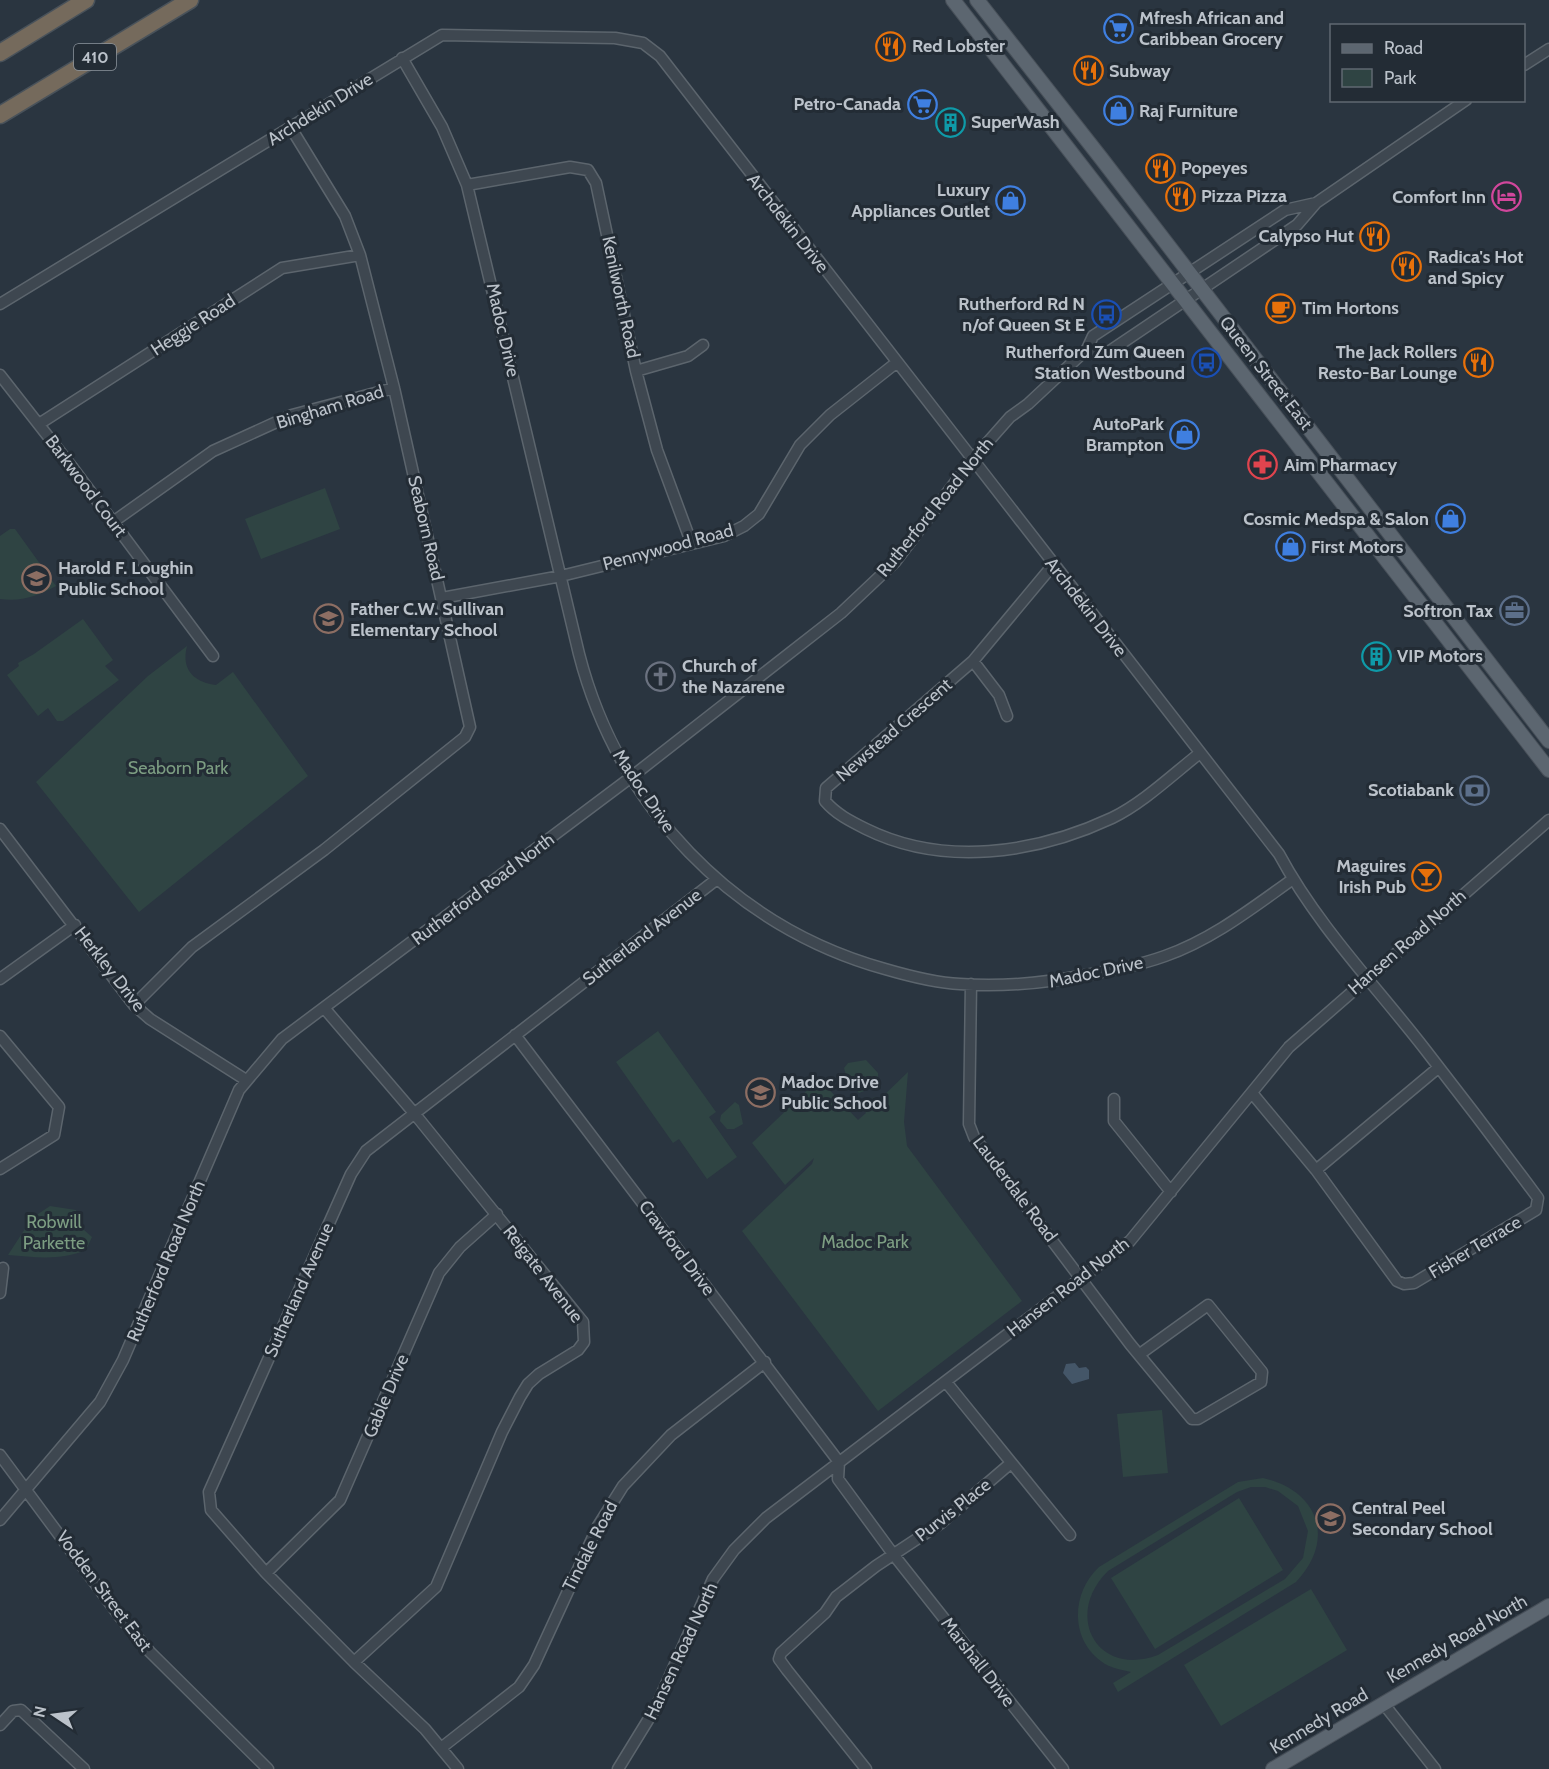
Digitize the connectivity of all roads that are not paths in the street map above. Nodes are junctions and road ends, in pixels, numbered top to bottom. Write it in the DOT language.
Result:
graph roads {
  1 [pos="68,0"];
  2 [pos="86,0"];
  3 [pos="190,0"];
  4 [pos="953,0"];
  5 [pos="976,0"];
  6 [pos="50,22"];
  7 [pos="1549,49"];
  8 [pos="0,53"];
  9 [pos="402,58"];
  10 [pos="1525,64"];
  11 [pos="1463,102"];
  12 [pos="0,115"];
  13 [pos="291,128"];
  14 [pos="467,185"];
  15 [pos="1316,203"];
  16 [pos="360,255"];
  17 [pos="1188,273"];
  18 [pos="1173,283"];
  19 [pos="1202,291"];
  20 [pos="1186,300"];
  21 [pos="0,304"];
  22 [pos="703,345"];
  23 [pos="1088,348"];
  24 [pos="896,363"];
  25 [pos="636,371"];
  26 [pos="0,375"];
  27 [pos="394,388"];
  28 [pos="39,424"];
  29 [pos="972,460"];
  30 [pos="113,522"];
  31 [pos="691,542"];
  32 [pos="1053,565"];
  33 [pos="561,576"];
  34 [pos="441,598"];
  35 [pos="213,656"];
  36 [pos="973,661"];
  37 [pos="1007,716"];
  38 [pos="1549,741"];
  39 [pos="1200,753"];
  40 [pos="1549,770"];
  41 [pos="630,778"];
  42 [pos="1549,820"];
  43 [pos="0,829"];
  44 [pos="717,879"];
  45 [pos="1293,879"];
  46 [pos="75,925"];
  47 [pos="1367,978"];
  48 [pos="0,979"];
  49 [pos="971,984"];
  50 [pos="134,1005"];
  51 [pos="325,1008"];
  52 [pos="515,1035"];
  53 [pos="0,1036"];
  54 [pos="1438,1068"];
  55 [pos="246,1080"];
  56 [pos="1252,1093"];
  57 [pos="1114,1099"];
  58 [pos="414,1113"];
  59 [pos="0,1169"];
  60 [pos="1316,1170"];
  61 [pos="1171,1192"];
  62 [pos="497,1214"];
  63 [pos="3,1268"];
  64 [pos="1082,1278"];
  65 [pos="0,1293"];
  66 [pos="1140,1354"];
  67 [pos="765,1362"];
  68 [pos="946,1382"];
  69 [pos="0,1455"];
  70 [pos="839,1462"];
  71 [pos="1011,1463"];
  72 [pos="27,1490"];
  73 [pos="0,1520"];
  74 [pos="1070,1535"];
  75 [pos="893,1554"];
  76 [pos="266,1573"];
  77 [pos="1549,1606"];
  78 [pos="354,1662"];
  79 [pos="1383,1704"];
  80 [pos="0,1725"];
  81 [pos="441,1748"];
  82 [pos="84,1769"];
  83 [pos="268,1769"];
  84 [pos="458,1769"];
  85 [pos="618,1769"];
  86 [pos="866,1769"];
  87 [pos="1063,1769"];
  88 [pos="1273,1769"];
  89 [pos="1435,1769"];
  1 -- 6 [label="highway"];
  2 -- 6 [label="highway"];
  3 -- 12 [label="highway, 410"];
  4 -- 18 [label="main road, Queen Street East"];
  5 -- 17 [label="main road, Queen Street East"];
  6 -- 8 [label="highway"];
  7 -- 10 [label="street"];
  9 -- 13 [label="street, Archdekin Drive"];
  9 -- 14 [label="street, Madoc Drive"];
  9 -- 24 [label="street, Archdekin Drive"];
  11 -- 15 [label="street"];
  13 -- 16 [label="street, Seaborn Road"];
  13 -- 21 [label="street, Archdekin Drive"];
  14 -- 25 [label="street, Kenilworth Road"];
  14 -- 33 [label="street, Madoc Drive"];
  15 -- 17 [label="street, Rutherford Road North"];
  15 -- 19 [label="street"];
  16 -- 27 [label="street, Seaborn Road"];
  16 -- 28 [label="street, Heggie Road"];
  17 -- 18 [label="street, Rutherford Road North"];
  17 -- 19 [label="main road, Queen Street East"];
  18 -- 20 [label="main road, Queen Street East"];
  18 -- 23 [label="street, Rutherford Road North"];
  19 -- 20 [label="street"];
  19 -- 38 [label="main road, Queen Street East"];
  20 -- 23 [label="street"];
  20 -- 40 [label="main road, Queen Street East"];
  22 -- 25 [label="street"];
  23 -- 29 [label="street, Rutherford Road North"];
  24 -- 29 [label="street, Archdekin Drive"];
  24 -- 31 [label="street, Pennywood Road"];
  25 -- 31 [label="street, Kenilworth Road"];
  26 -- 28 [label="street, Barkwood Court"];
  27 -- 30 [label="street, Bingham Road"];
  27 -- 34 [label="street, Seaborn Road"];
  28 -- 30 [label="street, Barkwood Court"];
  29 -- 32 [label="street, Archdekin Drive"];
  29 -- 41 [label="street, Rutherford Road North"];
  30 -- 35 [label="street, Barkwood Court"];
  31 -- 33 [label="street, Pennywood Road"];
  32 -- 36 [label="street, Newstead Crescent"];
  32 -- 39 [label="street, Archdekin Drive"];
  33 -- 34 [label="street, Pennywood Road"];
  33 -- 41 [label="street, Madoc Drive"];
  34 -- 50 [label="street, Seaborn Road"];
  36 -- 37 [label="street"];
  36 -- 39 [label="street, Newstead Crescent"];
  39 -- 45 [label="street, Archdekin Drive"];
  41 -- 44 [label="street, Madoc Drive"];
  41 -- 51 [label="street, Rutherford Road North"];
  42 -- 47 [label="street, Hansen Road North"];
  43 -- 46 [label="street, Herkley Drive"];
  44 -- 49 [label="street, Madoc Drive"];
  44 -- 52 [label="street, Sutherland Avenue"];
  45 -- 47 [label="street, Archdekin Drive"];
  45 -- 49 [label="street, Madoc Drive"];
  46 -- 48 [label="street"];
  46 -- 50 [label="street, Herkley Drive"];
  47 -- 54 [label="street, Fisher Terrace"];
  47 -- 56 [label="street, Hansen Road North"];
  49 -- 64 [label="street, Lauderdale Road"];
  50 -- 55 [label="street, Herkley Drive"];
  51 -- 55 [label="street, Rutherford Road North"];
  51 -- 58 [label="street, Reigate Avenue"];
  52 -- 58 [label="street, Sutherland Avenue"];
  52 -- 67 [label="street, Crawford Drive"];
  53 -- 59 [label="street"];
  54 -- 60 [label="street"];
  54 -- 60 [label="street, Fisher Terrace"];
  55 -- 72 [label="street, Rutherford Road North"];
  56 -- 60 [label="street, Fisher Terrace"];
  56 -- 61 [label="street, Hansen Road North"];
  57 -- 61 [label="street"];
  58 -- 62 [label="street, Reigate Avenue"];
  58 -- 76 [label="street, Sutherland Avenue"];
  61 -- 64 [label="street, Hansen Road North"];
  62 -- 76 [label="street, Gable Drive"];
  62 -- 78 [label="street, Reigate Avenue"];
  63 -- 65 [label="street"];
  64 -- 66 [label="street, Lauderdale Road"];
  64 -- 68 [label="street, Hansen Road North"];
  66 -- 66 [label="street, Lauderdale Road"];
  67 -- 70 [label="street, Crawford Drive"];
  67 -- 81 [label="street, Tindale Road"];
  68 -- 70 [label="street, Hansen Road North"];
  68 -- 71 [label="street"];
  69 -- 72 [label="street, Vodden Street East"];
  70 -- 75 [label="street, Marshall Drive"];
  70 -- 85 [label="street, Hansen Road North"];
  71 -- 74 [label="street"];
  71 -- 75 [label="street, Purvis Place"];
  72 -- 73 [label="street, Rutherford Road North"];
  72 -- 83 [label="street, Vodden Street East"];
  75 -- 86 [label="street"];
  75 -- 87 [label="street, Marshall Drive"];
  76 -- 78 [label="street, Sutherland Avenue"];
  77 -- 79 [label="main road, Kennedy Road North"];
  78 -- 81 [label="street, Sutherland Avenue"];
  79 -- 88 [label="main road, Kennedy Road"];
  79 -- 89 [label="street"];
  80 -- 82 [label="street"];
  81 -- 84 [label="street, Sutherland Avenue"];
}
